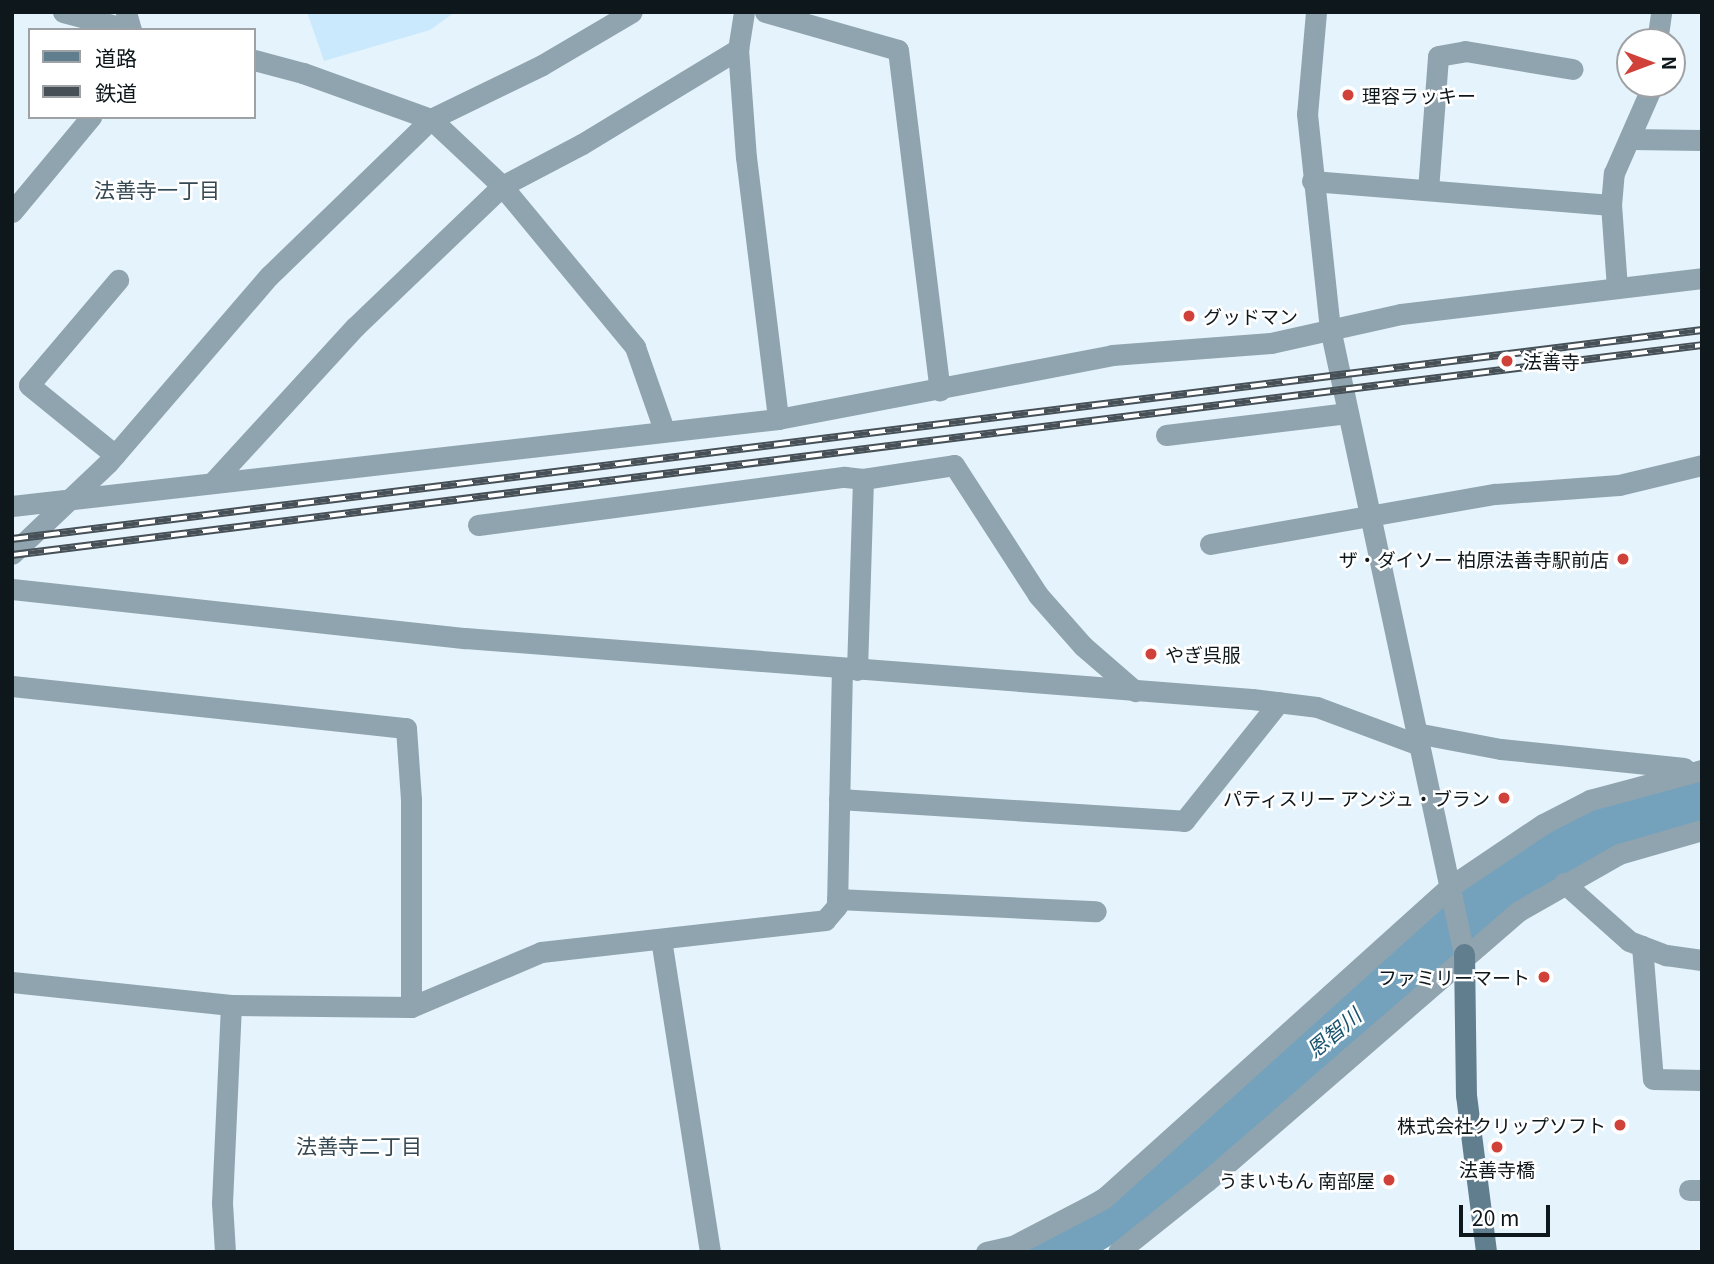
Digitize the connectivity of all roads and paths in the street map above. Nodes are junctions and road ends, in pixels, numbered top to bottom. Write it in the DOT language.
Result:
graph roads {
  1 [pos="63,12"];
  2 [pos="632,12"];
  3 [pos="744,12"];
  4 [pos="765,12"];
  5 [pos="1316,12"];
  6 [pos="123,28"];
  7 [pos="738,48"];
  8 [pos="256,61"];
  9 [pos="1573,69"];
  10 [pos="1647,98"];
  11 [pos="89,119"];
  12 [pos="432,119"];
  13 [pos="1630,139"];
  14 [pos="1702,140"];
  15 [pos="1312,181"];
  16 [pos="502,187"];
  17 [pos="1428,190"];
  18 [pos="1611,205"];
  19 [pos="12,212"];
  20 [pos="1702,278"];
  21 [pos="118,280"];
  22 [pos="1617,288"];
  23 [pos="1330,328"];
  24 [pos="940,390"];
  25 [pos="1349,413"];
  26 [pos="778,419"];
  27 [pos="664,430"];
  28 [pos="1166,435"];
  29 [pos="115,455"];
  30 [pos="1702,466"];
  31 [pos="863,479"];
  32 [pos="212,483"];
  33 [pos="71,500"];
  34 [pos="12,506"];
  35 [pos="1369,513"];
  36 [pos="478,525"];
  37 [pos="1210,544"];
  38 [pos="12,554"];
  39 [pos="12,589"];
  40 [pos="850,669"];
  41 [pos="12,687"];
  42 [pos="1135,691"];
  43 [pos="1279,702"];
  44 [pos="1417,739"];
  45 [pos="1702,770"];
  46 [pos="839,799"];
  47 [pos="1702,830"];
  48 [pos="1564,883"];
  49 [pos="1452,892"];
  50 [pos="837,899"];
  51 [pos="1096,911"];
  52 [pos="661,939"];
  53 [pos="1642,946"];
  54 [pos="1464,949"];
  55 [pos="1702,960"];
  56 [pos="12,982"];
  57 [pos="231,1005"];
  58 [pos="411,1007"];
  59 [pos="1702,1080"];
  60 [pos="225,1252"];
  61 [pos="710,1252"];
  62 [pos="986,1252"];
  63 [pos="1118,1252"];
  64 [pos="1486,1252"];
  1 -- 6 [label="street"];
  2 -- 12 [label="street"];
  3 -- 7 [label="street"];
  4 -- 24 [label="street"];
  5 -- 15 [label="street"];
  7 -- 16 [label="street"];
  7 -- 26 [label="street"];
  8 -- 12 [label="street"];
  9 -- 17 [label="street"];
  10 -- 13 [label="street"];
  11 -- 19 [label="street"];
  12 -- 16 [label="street"];
  12 -- 29 [label="street"];
  13 -- 14 [label="street"];
  13 -- 18 [label="street"];
  15 -- 17 [label="street"];
  15 -- 23 [label="street"];
  16 -- 27 [label="street"];
  16 -- 32 [label="street"];
  17 -- 18 [label="street"];
  18 -- 22 [label="street"];
  20 -- 22 [label="street"];
  21 -- 29 [label="street"];
  22 -- 23 [label="street"];
  23 -- 24 [label="street"];
  23 -- 25 [label="street"];
  24 -- 26 [label="street"];
  25 -- 28 [label="street"];
  25 -- 35 [label="street"];
  26 -- 27 [label="street"];
  27 -- 32 [label="street"];
  29 -- 33 [label="street"];
  30 -- 35 [label="street"];
  31 -- 36 [label="street"];
  31 -- 40 [label="street"];
  31 -- 42 [label="street"];
  32 -- 33 [label="street"];
  33 -- 34 [label="street"];
  33 -- 38 [label="street"];
  35 -- 37 [label="street"];
  35 -- 44 [label="street"];
  39 -- 40 [label="street"];
  40 -- 42 [label="street"];
  40 -- 46 [label="street"];
  41 -- 58 [label="street"];
  42 -- 43 [label="street"];
  43 -- 44 [label="street"];
  43 -- 46 [label="street"];
  44 -- 45 [label="street"];
  44 -- 49 [label="street"];
  45 -- 49 [label="street"];
  46 -- 50 [label="street"];
  47 -- 48 [label="street"];
  48 -- 53 [label="street"];
  48 -- 54 [label="street"];
  49 -- 54 [label="street"];
  49 -- 62 [label="street"];
  50 -- 51 [label="street"];
  50 -- 52 [label="street"];
  52 -- 58 [label="street"];
  52 -- 61 [label="street"];
  53 -- 55 [label="street"];
  53 -- 59 [label="street"];
  54 -- 63 [label="street"];
  54 -- 64 [label="street"];
  56 -- 57 [label="street"];
  57 -- 58 [label="street"];
  57 -- 60 [label="street"];
}
